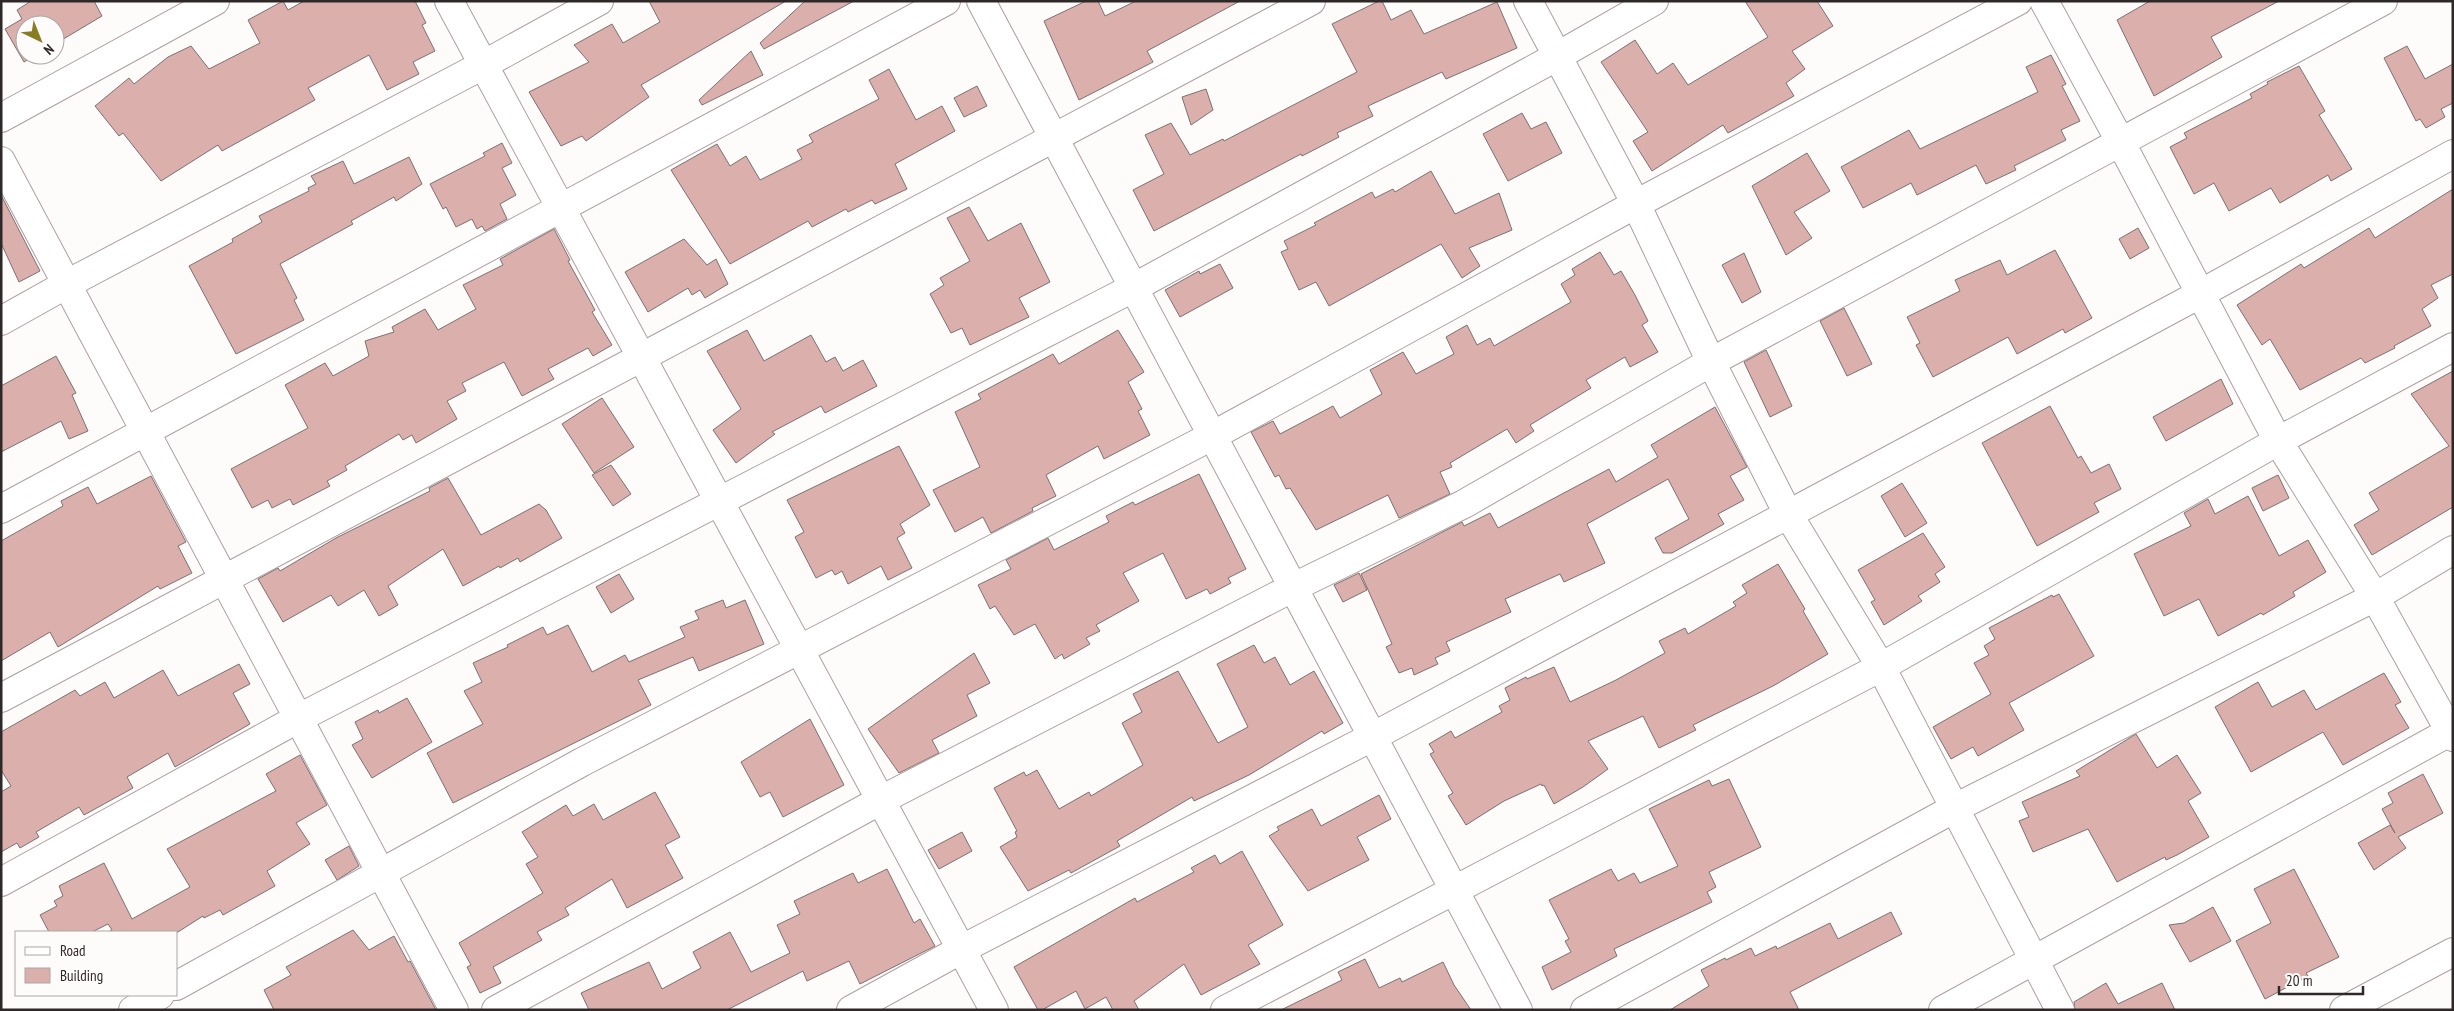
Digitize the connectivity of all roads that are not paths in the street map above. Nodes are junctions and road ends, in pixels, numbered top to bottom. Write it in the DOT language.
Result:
graph roads {
  1 [pos="215,1"];
  2 [pos="449,1"];
  3 [pos="599,1"];
  4 [pos="946,1"];
  5 [pos="981,1"];
  6 [pos="1311,1"];
  7 [pos="1528,1"];
  8 [pos="1654,1"];
  9 [pos="2018,1"];
  10 [pos="2044,1"];
  11 [pos="2383,1"];
  12 [pos="1556,57"];
  13 [pos="483,65"];
  14 [pos="1,118"];
  15 [pos="1053,138"];
  16 [pos="2120,141"];
  17 [pos="2453,154"];
  18 [pos="1,161"];
  19 [pos="1636,204"];
  20 [pos="561,209"];
  21 [pos="67,284"];
  22 [pos="1133,288"];
  23 [pos="2200,294"];
  24 [pos="1,321"];
  25 [pos="2453,346"];
  26 [pos="641,357"];
  27 [pos="1711,362"];
  28 [pos="146,433"];
  29 [pos="1212,436"];
  30 [pos="2278,441"];
  31 [pos="719,501"];
  32 [pos="1,509"];
  33 [pos="1788,514"];
  34 [pos="2453,550"];
  35 [pos="225,579"];
  36 [pos="1294,587"];
  37 [pos="2375,596"];
  38 [pos="799,650"];
  39 [pos="1881,667"];
  40 [pos="1,698"];
  41 [pos="299,718"];
  42 [pos="2452,733"];
  43 [pos="1372,737"];
  44 [pos="881,800"];
  45 [pos="1954,808"];
  46 [pos="383,873"];
  47 [pos="1,882"];
  48 [pos="1452,890"];
  49 [pos="962,949"];
  50 [pos="2453,952"];
  51 [pos="2035,959"];
  52 [pos="178,985"];
  53 [pos="158,996"];
  54 [pos="133,1010"];
  55 [pos="454,1010"];
  56 [pos="496,1010"];
  57 [pos="851,1010"];
  58 [pos="994,1010"];
  59 [pos="1225,1010"];
  60 [pos="1518,1010"];
  61 [pos="1585,1010"];
  62 [pos="1943,1010"];
  63 [pos="2060,1010"];
  64 [pos="2344,1010"];
  1 -- 14 [label="street"];
  2 -- 13 [label="street"];
  3 -- 13 [label="street"];
  4 -- 20 [label="street"];
  5 -- 15 [label="street"];
  6 -- 15 [label="street"];
  7 -- 12 [label="street"];
  8 -- 12 [label="street"];
  9 -- 19 [label="street"];
  10 -- 16 [label="street"];
  11 -- 16 [label="street"];
  12 -- 19 [label="street"];
  12 -- 22 [label="street"];
  13 -- 20 [label="street"];
  13 -- 21 [label="street"];
  15 -- 22 [label="street"];
  15 -- 26 [label="street"];
  16 -- 23 [label="street"];
  16 -- 27 [label="street"];
  17 -- 23 [label="street"];
  18 -- 21 [label="street"];
  19 -- 27 [label="street"];
  19 -- 29 [label="street"];
  20 -- 26 [label="street"];
  20 -- 28 [label="street"];
  21 -- 24 [label="street"];
  21 -- 28 [label="street"];
  22 -- 29 [label="street"];
  22 -- 31 [label="street"];
  23 -- 30 [label="street"];
  23 -- 33 [label="street"];
  25 -- 30 [label="street"];
  26 -- 31 [label="street"];
  26 -- 35 [label="street"];
  27 -- 33 [label="street"];
  27 -- 36 [label="street"];
  28 -- 32 [label="street"];
  28 -- 35 [label="street"];
  29 -- 36 [label="street"];
  29 -- 38 [label="street"];
  30 -- 37 [label="street"];
  30 -- 39 [label="street"];
  31 -- 38 [label="street"];
  31 -- 41 [label="street"];
  33 -- 39 [label="street"];
  33 -- 43 [label="street"];
  34 -- 37 [label="street"];
  35 -- 40 [label="street"];
  35 -- 41 [label="street"];
  36 -- 43 [label="street"];
  36 -- 44 [label="street"];
  37 -- 42 [label="street"];
  37 -- 45 [label="street"];
  38 -- 44 [label="street"];
  38 -- 46 [label="street"];
  39 -- 45 [label="street"];
  39 -- 48 [label="street"];
  41 -- 46 [label="street"];
  41 -- 47 [label="street"];
  42 -- 51 [label="street"];
  43 -- 48 [label="street"];
  43 -- 49 [label="street"];
  44 -- 49 [label="street"];
  44 -- 56 [label="street"];
  45 -- 51 [label="street"];
  45 -- 61 [label="street"];
  46 -- 52 [label="street"];
  46 -- 55 [label="street"];
  48 -- 59 [label="street"];
  48 -- 60 [label="street"];
  49 -- 57 [label="street"];
  49 -- 58 [label="street"];
  50 -- 64 [label="street"];
  51 -- 62 [label="street"];
  51 -- 63 [label="street"];
  53 -- 54 [label="street"];
}
